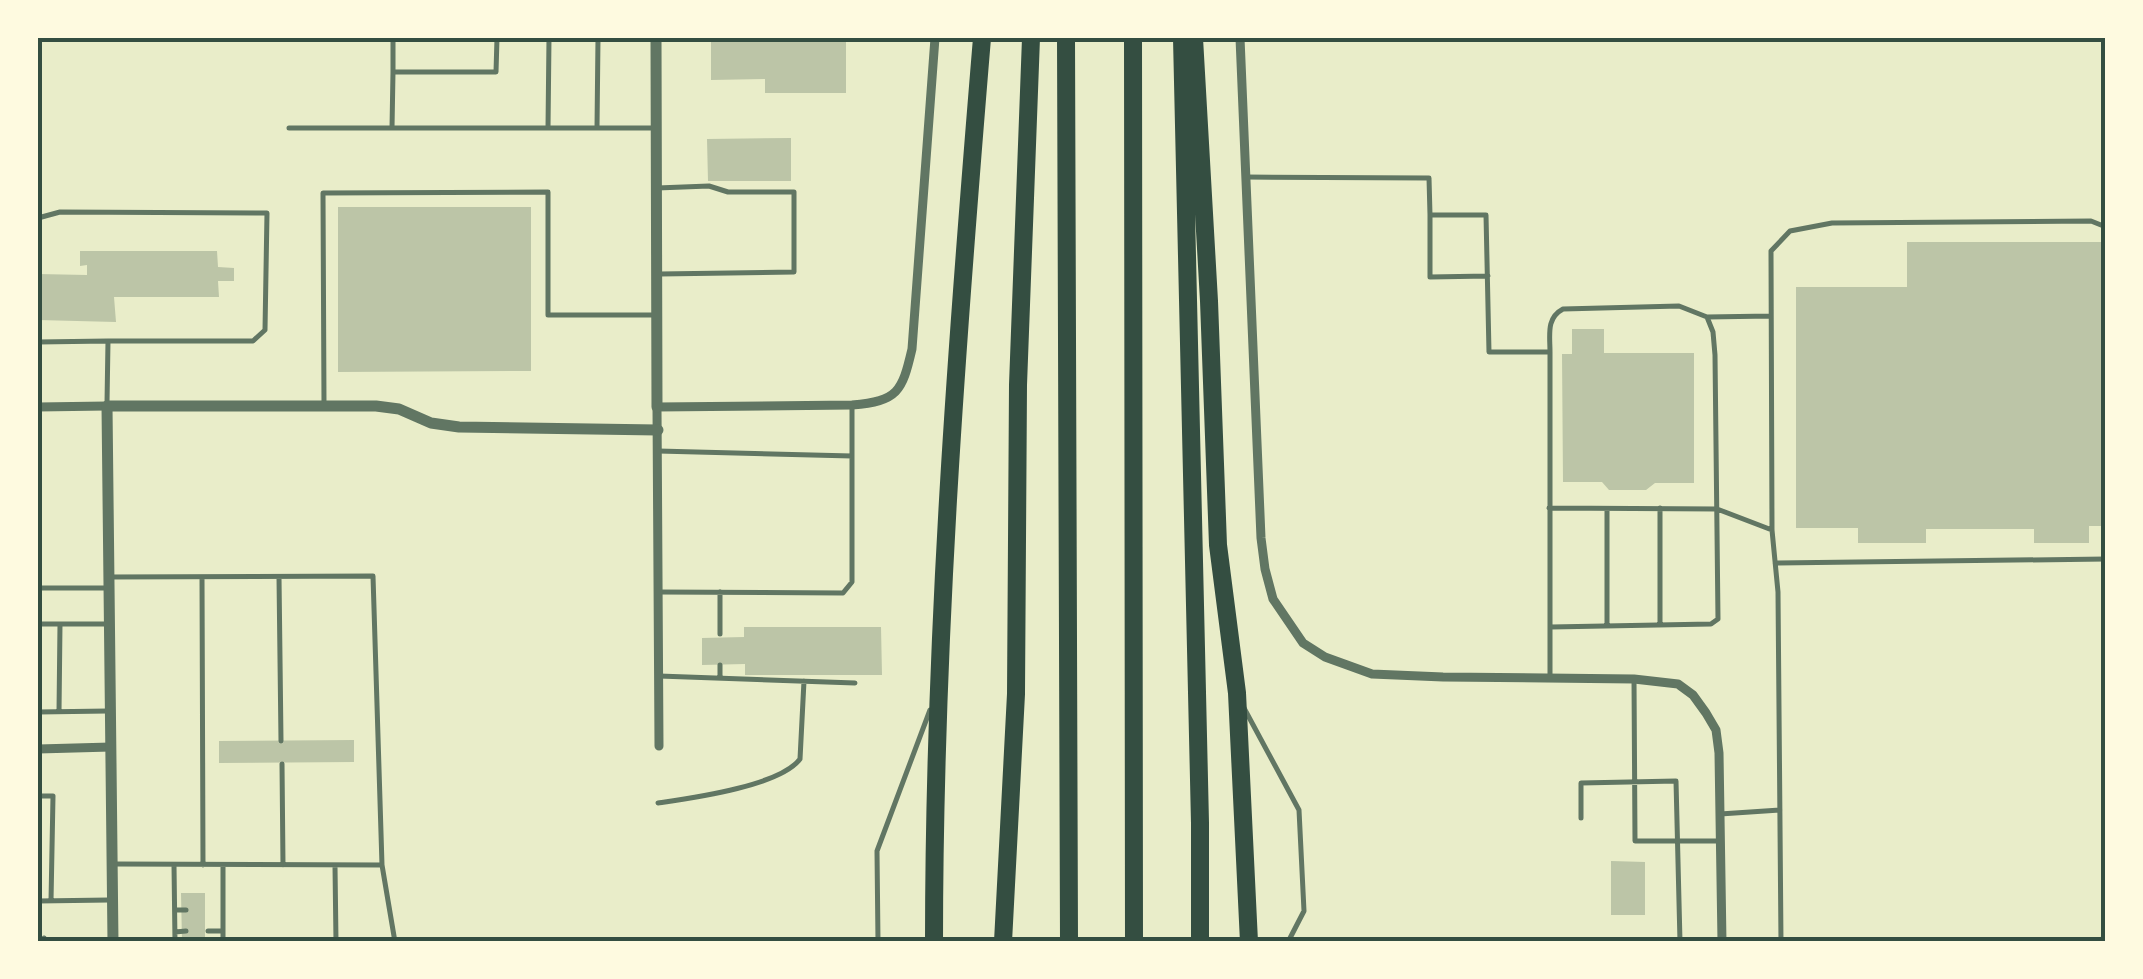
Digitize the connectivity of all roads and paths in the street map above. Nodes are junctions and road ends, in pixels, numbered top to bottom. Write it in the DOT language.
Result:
graph roads {
  1 [pos="393,38"];
  2 [pos="497,38"];
  3 [pos="549,38"];
  4 [pos="598,38"];
  5 [pos="656,38"];
  6 [pos="935,38"];
  7 [pos="982,38"];
  8 [pos="1031,38"];
  9 [pos="1066,38"];
  10 [pos="1132,38"];
  11 [pos="1182,38"];
  12 [pos="1194,38"];
  13 [pos="1240,38"];
  14 [pos="393,72"];
  15 [pos="289,128"];
  16 [pos="392,128"];
  17 [pos="548,128"];
  18 [pos="596,128"];
  19 [pos="657,128"];
  20 [pos="1246,176"];
  21 [pos="657,188"];
  22 [pos="1430,215"];
  23 [pos="38,218"];
  24 [pos="2106,226"];
  25 [pos="657,274"];
  26 [pos="1488,276"];
  27 [pos="657,315"];
  28 [pos="1771,316"];
  29 [pos="1707,317"];
  30 [pos="108,341"];
  31 [pos="38,342"];
  32 [pos="1550,352"];
  33 [pos="107,406"];
  34 [pos="324,406"];
  35 [pos="852,406"];
  36 [pos="38,407"];
  37 [pos="657,407"];
  38 [pos="658,430"];
  39 [pos="658,451"];
  40 [pos="852,456"];
  41 [pos="1549,508"];
  42 [pos="1607,508"];
  43 [pos="1660,508"];
  44 [pos="1717,509"];
  45 [pos="1772,530"];
  46 [pos="2106,560"];
  47 [pos="1776,563"];
  48 [pos="202,577"];
  49 [pos="279,577"];
  50 [pos="109,582"];
  51 [pos="38,588"];
  52 [pos="658,592"];
  53 [pos="720,592"];
  54 [pos="38,624"];
  55 [pos="60,624"];
  56 [pos="110,624"];
  57 [pos="1660,625"];
  58 [pos="1607,626"];
  59 [pos="1551,627"];
  60 [pos="720,634"];
  61 [pos="720,666"];
  62 [pos="659,676"];
  63 [pos="720,678"];
  64 [pos="1550,679"];
  65 [pos="1634,679"];
  66 [pos="804,681"];
  67 [pos="855,684"];
  68 [pos="938,688"];
  69 [pos="1237,693"];
  70 [pos="111,711"];
  71 [pos="38,712"];
  72 [pos="60,712"];
  73 [pos="282,741"];
  74 [pos="659,746"];
  75 [pos="111,747"];
  76 [pos="38,749"];
  77 [pos="282,764"];
  78 [pos="1635,782"];
  79 [pos="38,796"];
  80 [pos="658,803"];
  81 [pos="1780,810"];
  82 [pos="1720,814"];
  83 [pos="1581,818"];
  84 [pos="1677,840"];
  85 [pos="1721,841"];
  86 [pos="112,864"];
  87 [pos="174,865"];
  88 [pos="202,865"];
  89 [pos="223,865"];
  90 [pos="283,865"];
  91 [pos="335,866"];
  92 [pos="382,866"];
  93 [pos="112,900"];
  94 [pos="38,901"];
  95 [pos="51,901"];
  96 [pos="175,910"];
  97 [pos="186,910"];
  98 [pos="210,910"];
  99 [pos="223,910"];
  100 [pos="208,931"];
  101 [pos="223,931"];
  102 [pos="175,932"];
  103 [pos="186,932"];
  104 [pos="2106,939"];
  105 [pos="112,942"];
  106 [pos="175,942"];
  107 [pos="223,942"];
  108 [pos="336,942"];
  109 [pos="395,942"];
  110 [pos="878,942"];
  111 [pos="934,942"];
  112 [pos="1007,942"];
  113 [pos="1069,942"];
  114 [pos="1134,942"];
  115 [pos="1200,942"];
  116 [pos="1249,942"];
  117 [pos="1288,942"];
  118 [pos="1680,942"];
  119 [pos="1722,942"];
  120 [pos="1782,942"];
  121 [pos="2068,942"];
  1 -- 14 [label="lane"];
  2 -- 14 [label="lane"];
  3 -- 17 [label="lane"];
  4 -- 18 [label="lane"];
  5 -- 19 [label="street"];
  6 -- 35 [label="street"];
  7 -- 68 [label="highway"];
  8 -- 112 [label="highway"];
  9 -- 113 [label="highway"];
  10 -- 114 [label="highway"];
  11 -- 115 [label="highway"];
  12 -- 69 [label="highway"];
  13 -- 20 [label="street"];
  14 -- 16 [label="lane"];
  15 -- 16 [label="lane"];
  16 -- 17 [label="lane"];
  17 -- 18 [label="lane"];
  18 -- 19 [label="lane"];
  19 -- 21 [label="street"];
  20 -- 22 [label="lane"];
  20 -- 64 [label="street"];
  21 -- 25 [label="street"];
  21 -- 25 [label="lane"];
  22 -- 26 [label="lane"];
  22 -- 26 [label="lane"];
  23 -- 30 [label="lane"];
  24 -- 28 [label="lane"];
  25 -- 27 [label="street"];
  26 -- 32 [label="lane"];
  27 -- 34 [label="lane"];
  27 -- 37 [label="street"];
  28 -- 29 [label="lane"];
  28 -- 45 [label="lane"];
  29 -- 32 [label="lane"];
  29 -- 44 [label="lane"];
  30 -- 31 [label="lane"];
  30 -- 33 [label="lane"];
  32 -- 41 [label="lane"];
  33 -- 34 [label="street"];
  33 -- 36 [label="street"];
  33 -- 50 [label="street"];
  34 -- 38 [label="street"];
  35 -- 37 [label="street"];
  35 -- 40 [label="lane"];
  37 -- 38 [label="street"];
  38 -- 39 [label="street"];
  39 -- 40 [label="lane"];
  39 -- 52 [label="street"];
  40 -- 53 [label="lane"];
  41 -- 42 [label="lane"];
  41 -- 59 [label="lane"];
  42 -- 43 [label="lane"];
  42 -- 58 [label="lane"];
  43 -- 44 [label="lane"];
  43 -- 57 [label="lane"];
  44 -- 45 [label="lane"];
  44 -- 57 [label="lane"];
  45 -- 47 [label="lane"];
  46 -- 47 [label="lane"];
  47 -- 81 [label="lane"];
  48 -- 49 [label="lane"];
  48 -- 50 [label="lane"];
  48 -- 88 [label="lane"];
  49 -- 73 [label="lane"];
  49 -- 92 [label="lane"];
  50 -- 51 [label="lane"];
  50 -- 56 [label="street"];
  52 -- 53 [label="lane"];
  52 -- 62 [label="street"];
  53 -- 60 [label="lane"];
  54 -- 55 [label="lane"];
  55 -- 56 [label="lane"];
  55 -- 72 [label="lane"];
  56 -- 70 [label="street"];
  57 -- 58 [label="lane"];
  58 -- 59 [label="lane"];
  59 -- 64 [label="lane"];
  61 -- 63 [label="lane"];
  62 -- 63 [label="lane"];
  62 -- 74 [label="street"];
  63 -- 66 [label="lane"];
  64 -- 65 [label="street"];
  65 -- 78 [label="lane"];
  65 -- 82 [label="street"];
  66 -- 67 [label="lane"];
  66 -- 80 [label="lane"];
  68 -- 110 [label="lane"];
  68 -- 111 [label="highway"];
  69 -- 116 [label="highway"];
  69 -- 117 [label="lane"];
  70 -- 72 [label="lane"];
  70 -- 75 [label="street"];
  71 -- 72 [label="lane"];
  75 -- 76 [label="street"];
  75 -- 86 [label="street"];
  77 -- 90 [label="lane"];
  78 -- 83 [label="lane"];
  78 -- 84 [label="lane"];
  78 -- 84 [label="lane"];
  79 -- 95 [label="lane"];
  81 -- 82 [label="lane"];
  81 -- 120 [label="lane"];
  82 -- 85 [label="street"];
  84 -- 85 [label="lane"];
  84 -- 118 [label="lane"];
  85 -- 119 [label="street"];
  86 -- 87 [label="lane"];
  86 -- 93 [label="street"];
  87 -- 88 [label="lane"];
  87 -- 96 [label="lane"];
  88 -- 89 [label="lane"];
  89 -- 90 [label="lane"];
  89 -- 99 [label="lane"];
  90 -- 91 [label="lane"];
  91 -- 92 [label="lane"];
  91 -- 108 [label="lane"];
  92 -- 109 [label="lane"];
  93 -- 95 [label="lane"];
  93 -- 105 [label="street"];
  94 -- 95 [label="lane"];
  96 -- 97 [label="lane"];
  96 -- 102 [label="lane"];
  98 -- 99 [label="lane"];
  99 -- 101 [label="lane"];
  100 -- 101 [label="lane"];
  101 -- 107 [label="lane"];
  102 -- 103 [label="lane"];
  102 -- 106 [label="lane"];
  104 -- 121 [label="lane"];
}
